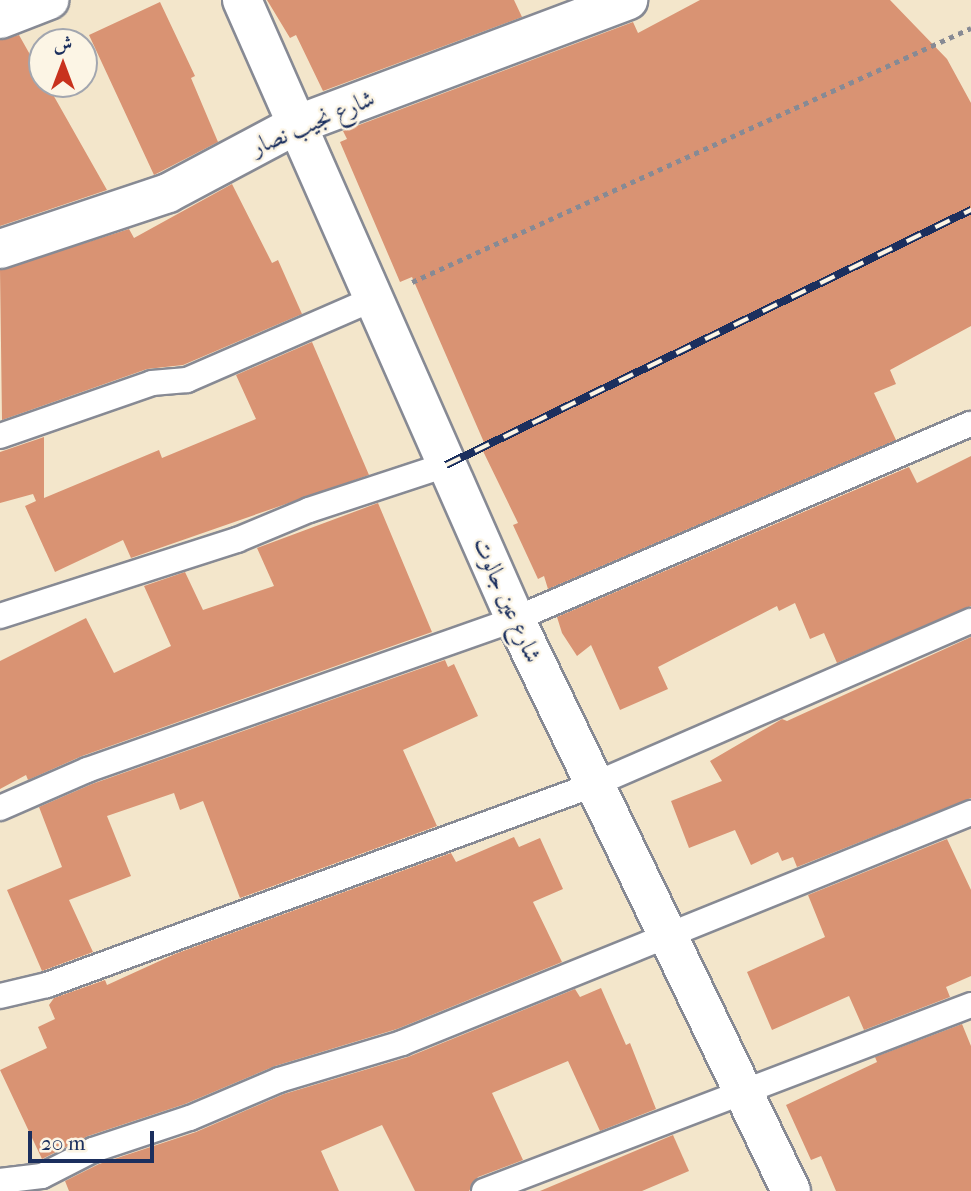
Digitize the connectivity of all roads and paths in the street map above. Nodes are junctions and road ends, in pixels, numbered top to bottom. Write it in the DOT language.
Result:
graph roads {
  1 [pos="49,0"];
  2 [pos="242,0"];
  3 [pos="628,0"];
  4 [pos="0,19"];
  5 [pos="971,28"];
  6 [pos="296,125"];
  7 [pos="971,210"];
  8 [pos="0,249"];
  9 [pos="376,298"];
  10 [pos="971,424"];
  11 [pos="0,436"];
  12 [pos="446,465"];
  13 [pos="0,616"];
  14 [pos="515,619"];
  15 [pos="971,621"];
  16 [pos="593,785"];
  17 [pos="0,808"];
  18 [pos="971,813"];
  19 [pos="669,933"];
  20 [pos="0,996"];
  21 [pos="971,1005"];
  22 [pos="748,1094"];
  23 [pos="0,1181"];
  24 [pos="485,1191"];
  25 [pos="791,1191"];
  1 -- 4 [label="street"];
  2 -- 6 [label="street, شارع عين جالوت"];
  3 -- 6 [label="street, شارع نجيب نصار"];
  5 -- 9 [label="path"];
  6 -- 8 [label="street, شارع نجيب نصار"];
  6 -- 9 [label="street, شارع عين جالوت"];
  7 -- 12 [label="path"];
  9 -- 11 [label="lane"];
  9 -- 12 [label="street, شارع عين جالوت"];
  10 -- 14 [label="lane"];
  12 -- 13 [label="lane"];
  12 -- 14 [label="street, شارع عين جالوت"];
  14 -- 16 [label="street, شارع عين جالوت"];
  14 -- 17 [label="lane"];
  15 -- 16 [label="lane"];
  16 -- 19 [label="street, شارع عين جالوت"];
  16 -- 20 [label="lane"];
  18 -- 19 [label="lane"];
  19 -- 22 [label="street, شارع عين جالوت"];
  19 -- 23 [label="lane"];
  21 -- 22 [label="lane"];
  22 -- 24 [label="lane"];
  22 -- 25 [label="street, شارع عين جالوت"];
}
